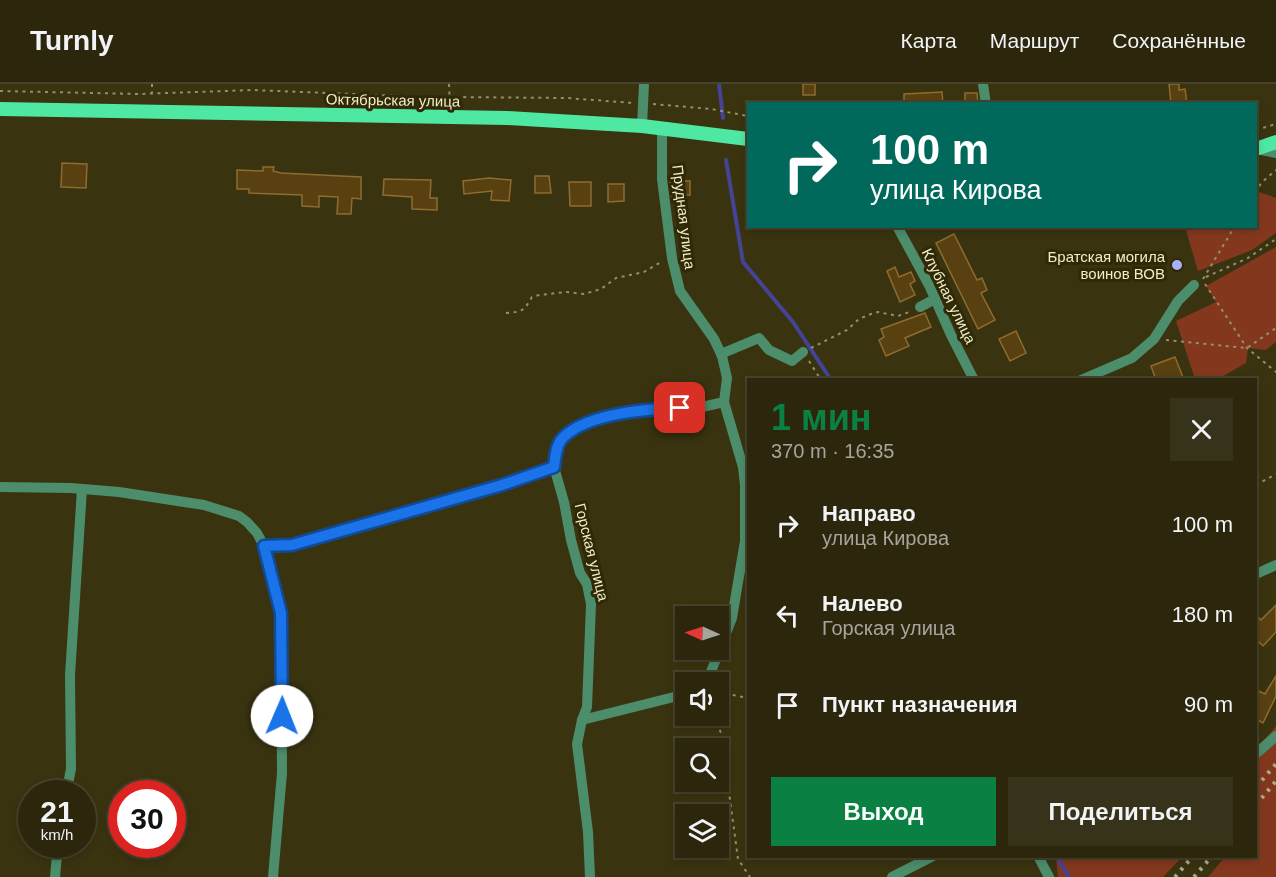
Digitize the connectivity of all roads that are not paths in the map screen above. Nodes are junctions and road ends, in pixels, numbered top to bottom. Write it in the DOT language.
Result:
graph roads {
  1 [pos="644,84"];
  2 [pos="983,84"];
  3 [pos="986,102"];
  4 [pos="0,109"];
  5 [pos="642,126"];
  6 [pos="662,128"];
  7 [pos="747,139"];
  8 [pos="1276,142"];
  9 [pos="1257,149"];
  10 [pos="1257,149"];
  11 [pos="1276,153"];
  12 [pos="898,228"];
  13 [pos="1198,283"];
  14 [pos="935,300"];
  15 [pos="915,309"];
  16 [pos="803,352"];
  17 [pos="721,354"];
  18 [pos="973,378"];
  19 [pos="1086,378"];
  20 [pos="723,402"];
  21 [pos="554,467"];
  22 [pos="0,487"];
  23 [pos="82,489"];
  24 [pos="747,522"];
  25 [pos="264,546"];
  26 [pos="1276,565"];
  27 [pos="1257,574"];
  28 [pos="711,672"];
  29 [pos="675,697"];
  30 [pos="582,720"];
  31 [pos="1276,736"];
  32 [pos="1257,751"];
  33 [pos="68,780"];
  34 [pos="57,858"];
  35 [pos="929,858"];
  36 [pos="1039,858"];
  37 [pos="55,877"];
  38 [pos="273,877"];
  39 [pos="590,877"];
  40 [pos="892,877"];
  41 [pos="1049,877"];
  1 -- 5 [label="street"];
  2 -- 3 [label="street"];
  4 -- 5 [label="main road, Октябрьская улица"];
  5 -- 6 [label="main road, Октябрьская улица"];
  6 -- 7 [label="main road, Октябрьская улица"];
  6 -- 17 [label="street, Прудная улица"];
  8 -- 9 [label="main road"];
  10 -- 11 [label="street"];
  12 -- 14 [label="street, Клубная улица"];
  13 -- 19 [label="street"];
  14 -- 15 [label="street"];
  14 -- 18 [label="street, Клубная улица"];
  16 -- 17 [label="street"];
  17 -- 20 [label="street, Прудная улица"];
  20 -- 21 [label="street"];
  20 -- 24 [label="street, Прудная улица"];
  21 -- 25 [label="street"];
  21 -- 30 [label="street, Горская улица"];
  22 -- 23 [label="street"];
  23 -- 25 [label="street"];
  23 -- 33 [label="street"];
  24 -- 28 [label="street, Прудная улица"];
  25 -- 38 [label="street"];
  26 -- 27 [label="street"];
  29 -- 30 [label="street"];
  30 -- 39 [label="street, Горская улица"];
  31 -- 32 [label="street"];
  34 -- 37 [label="street"];
  35 -- 40 [label="street"];
  36 -- 41 [label="street"];
}
